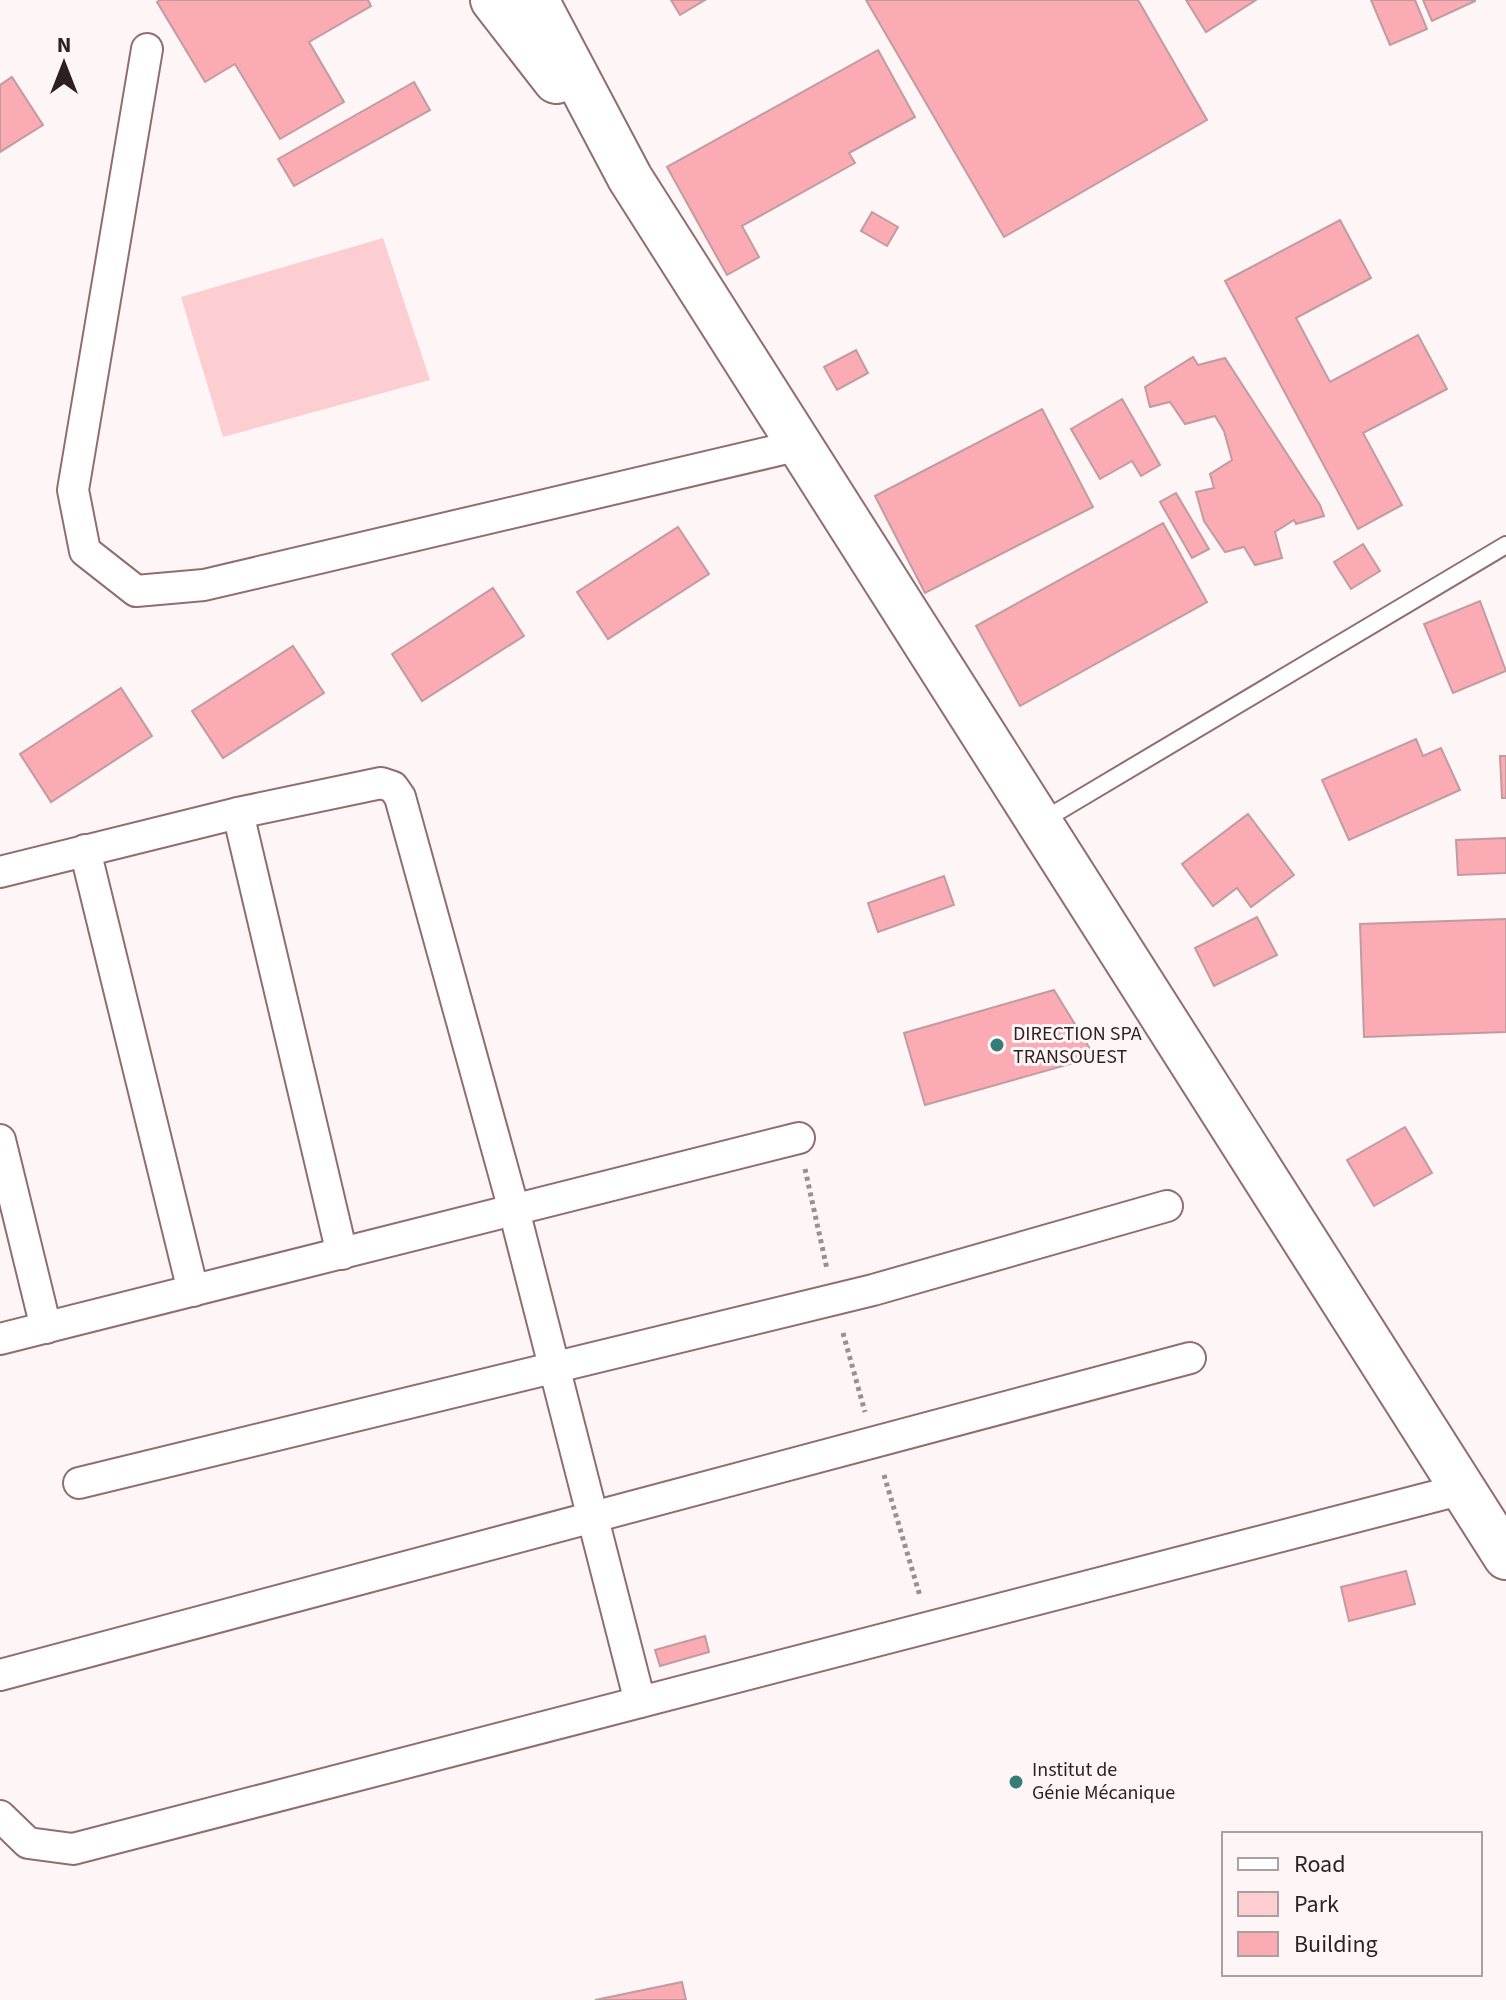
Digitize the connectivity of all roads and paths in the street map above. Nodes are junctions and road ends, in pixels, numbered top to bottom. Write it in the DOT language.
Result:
graph roads {
  1 [pos="493,0"];
  2 [pos="536,0"];
  3 [pos="147,49"];
  4 [pos="630,178"];
  5 [pos="800,445"];
  6 [pos="1506,545"];
  7 [pos="238,813"];
  8 [pos="1041,822"];
  9 [pos="85,850"];
  10 [pos="0,872"];
  11 [pos="799,1138"];
  12 [pos="0,1140"];
  13 [pos="1167,1206"];
  14 [pos="514,1210"];
  15 [pos="342,1254"];
  16 [pos="193,1291"];
  17 [pos="833,1300"];
  18 [pos="46,1328"];
  19 [pos="0,1339"];
  20 [pos="1190,1358"];
  21 [pos="554,1366"];
  22 [pos="874,1442"];
  23 [pos="79,1483"];
  24 [pos="1463,1489"];
  25 [pos="593,1517"];
  26 [pos="1506,1557"];
  27 [pos="930,1627"];
  28 [pos="0,1675"];
  29 [pos="640,1702"];
  30 [pos="0,1816"];
  1 -- 4 [label="main road"];
  2 -- 4 [label="main road"];
  3 -- 5 [label="street"];
  4 -- 5 [label="main road"];
  5 -- 8 [label="main road"];
  6 -- 8 [label="lane"];
  7 -- 9 [label="street"];
  7 -- 14 [label="street"];
  7 -- 15 [label="street"];
  8 -- 24 [label="main road"];
  9 -- 10 [label="street"];
  9 -- 16 [label="street"];
  11 -- 14 [label="street"];
  11 -- 17 [label="path"];
  12 -- 18 [label="street"];
  13 -- 17 [label="street"];
  14 -- 15 [label="street"];
  14 -- 21 [label="street"];
  15 -- 16 [label="street"];
  16 -- 18 [label="street"];
  17 -- 21 [label="street"];
  17 -- 22 [label="path"];
  18 -- 19 [label="street"];
  20 -- 22 [label="street"];
  21 -- 23 [label="street"];
  21 -- 25 [label="street"];
  22 -- 25 [label="street"];
  22 -- 27 [label="path"];
  24 -- 26 [label="main road"];
  24 -- 27 [label="street"];
  25 -- 28 [label="street"];
  25 -- 29 [label="street"];
  27 -- 29 [label="street"];
  29 -- 30 [label="street"];
}
